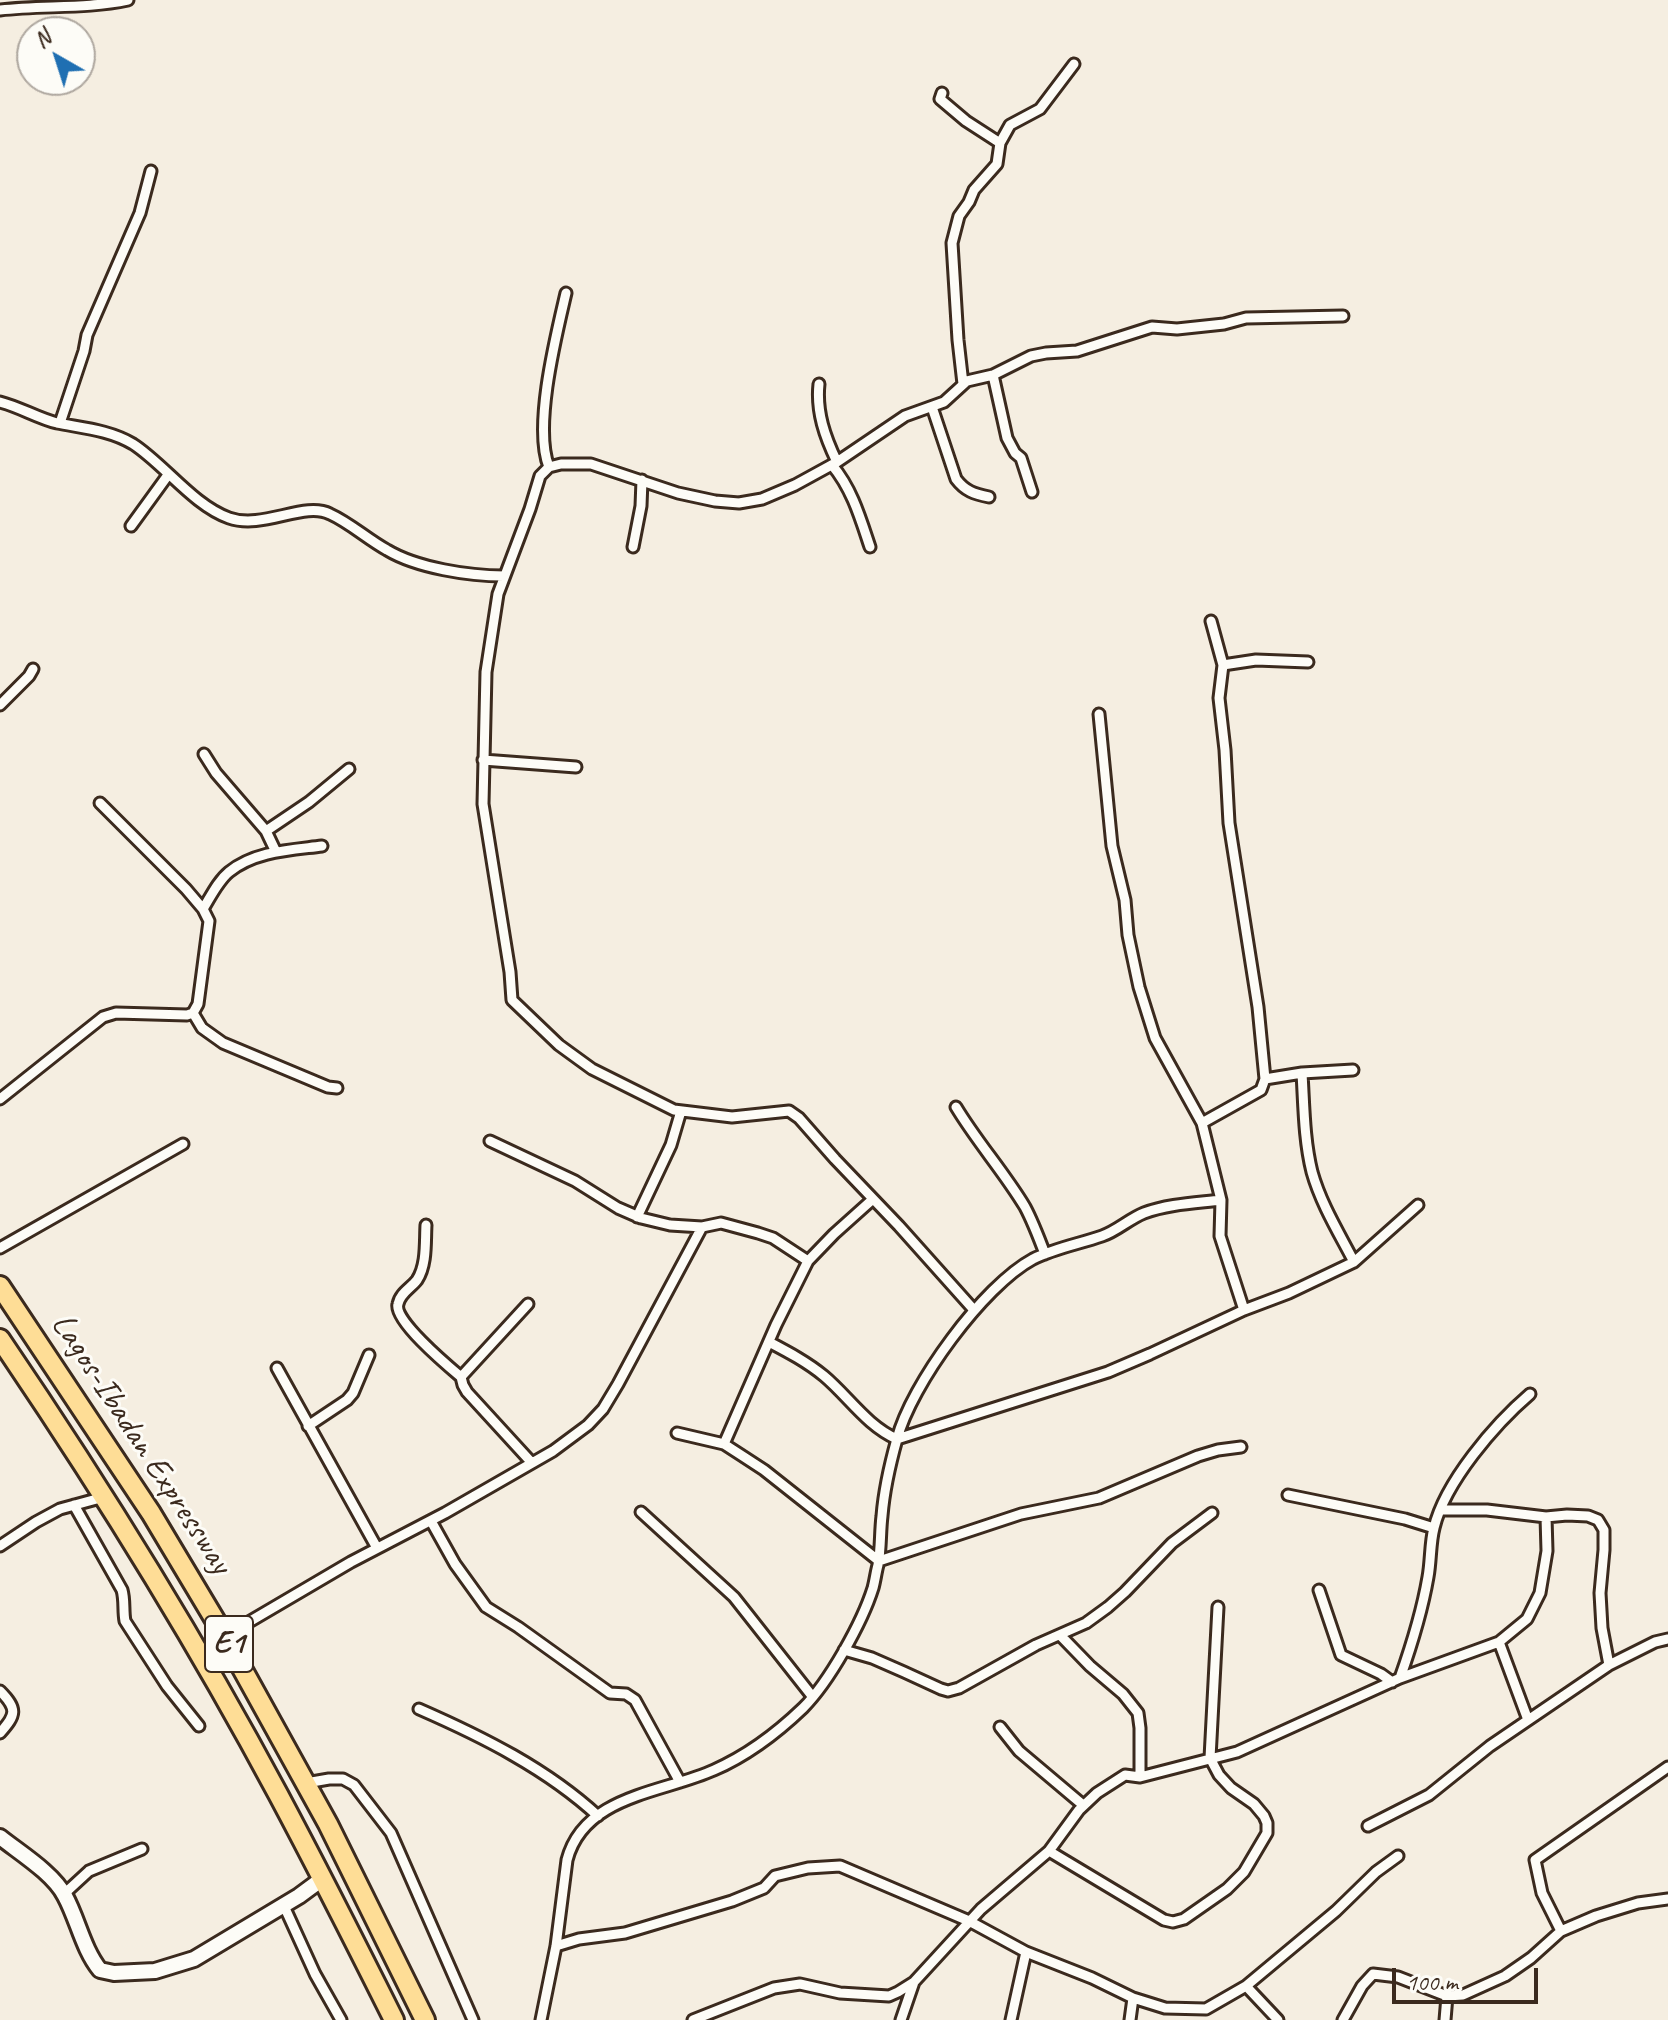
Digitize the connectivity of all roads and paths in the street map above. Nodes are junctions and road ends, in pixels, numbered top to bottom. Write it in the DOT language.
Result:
graph roads {
  1 [pos="128,0"];
  2 [pos="0,10"];
  3 [pos="1074,64"];
  4 [pos="942,93"];
  5 [pos="1000,143"];
  6 [pos="151,171"];
  7 [pos="566,293"];
  8 [pos="1343,316"];
  9 [pos="993,375"];
  10 [pos="819,384"];
  11 [pos="963,384"];
  12 [pos="0,402"];
  13 [pos="932,407"];
  14 [pos="60,423"];
  15 [pos="834,463"];
  16 [pos="549,467"];
  17 [pos="168,475"];
  18 [pos="642,480"];
  19 [pos="1032,492"];
  20 [pos="989,497"];
  21 [pos="131,526"];
  22 [pos="633,547"];
  23 [pos="870,547"];
  24 [pos="504,576"];
  25 [pos="1211,621"];
  26 [pos="1308,662"];
  27 [pos="1223,665"];
  28 [pos="33,669"];
  29 [pos="0,705"];
  30 [pos="1099,714"];
  31 [pos="204,754"];
  32 [pos="483,760"];
  33 [pos="576,767"];
  34 [pos="349,769"];
  35 [pos="100,803"];
  36 [pos="266,831"];
  37 [pos="322,846"];
  38 [pos="276,852"];
  39 [pos="203,909"];
  40 [pos="193,1013"];
  41 [pos="1353,1070"];
  42 [pos="1302,1073"];
  43 [pos="1265,1079"];
  44 [pos="337,1088"];
  45 [pos="0,1099"];
  46 [pos="956,1107"];
  47 [pos="681,1111"];
  48 [pos="1202,1123"];
  49 [pos="490,1141"];
  50 [pos="183,1144"];
  51 [pos="873,1199"];
  52 [pos="1221,1200"];
  53 [pos="1418,1205"];
  54 [pos="637,1217"];
  55 [pos="426,1225"];
  56 [pos="702,1227"];
  57 [pos="0,1248"];
  58 [pos="1045,1254"];
  59 [pos="808,1261"];
  60 [pos="1354,1262"];
  61 [pos="0,1286"];
  62 [pos="528,1304"];
  63 [pos="974,1310"];
  64 [pos="1244,1310"];
  65 [pos="0,1339"];
  66 [pos="769,1342"];
  67 [pos="369,1355"];
  68 [pos="277,1368"];
  69 [pos="461,1377"];
  70 [pos="1530,1394"];
  71 [pos="308,1426"];
  72 [pos="677,1433"];
  73 [pos="897,1439"];
  74 [pos="724,1444"];
  75 [pos="1241,1447"];
  76 [pos="532,1463"];
  77 [pos="1288,1495"];
  78 [pos="104,1497"];
  79 [pos="74,1505"];
  80 [pos="1440,1510"];
  81 [pos="641,1512"];
  82 [pos="1212,1513"];
  83 [pos="1546,1517"];
  84 [pos="431,1521"];
  85 [pos="1434,1528"];
  86 [pos="0,1546"];
  87 [pos="377,1548"];
  88 [pos="879,1561"];
  89 [pos="1319,1590"];
  90 [pos="1218,1607"];
  91 [pos="1060,1635"];
  92 [pos="225,1636"];
  93 [pos="1668,1639"];
  94 [pos="1499,1642"];
  95 [pos="844,1650"];
  96 [pos="1609,1665"];
  97 [pos="1396,1680"];
  98 [pos="0,1691"];
  99 [pos="812,1696"];
  100 [pos="419,1709"];
  101 [pos="1528,1720"];
  102 [pos="199,1726"];
  103 [pos="1000,1727"];
  104 [pos="0,1733"];
  105 [pos="1210,1758"];
  106 [pos="1668,1767"];
  107 [pos="1140,1777"];
  108 [pos="680,1782"];
  109 [pos="306,1783"];
  110 [pos="1083,1805"];
  111 [pos="598,1816"];
  112 [pos="1368,1826"];
  113 [pos="0,1837"];
  114 [pos="142,1849"];
  115 [pos="1049,1851"];
  116 [pos="1398,1856"];
  117 [pos="322,1879"];
  118 [pos="64,1894"];
  119 [pos="1668,1899"];
  120 [pos="284,1906"];
  121 [pos="969,1921"];
  122 [pos="1561,1931"];
  123 [pos="556,1946"];
  124 [pos="1026,1952"];
  125 [pos="914,1982"];
  126 [pos="1246,1986"];
  127 [pos="1447,1996"];
  128 [pos="1133,1998"];
  129 [pos="1177,2008"];
  130 [pos="341,2020"];
  131 [pos="394,2020"];
  132 [pos="425,2020"];
  133 [pos="473,2020"];
  134 [pos="541,2020"];
  135 [pos="693,2020"];
  136 [pos="901,2020"];
  137 [pos="1011,2020"];
  138 [pos="1130,2020"];
  139 [pos="1184,2020"];
  140 [pos="1278,2020"];
  141 [pos="1343,2020"];
  142 [pos="1445,2020"];
  1 -- 2 [label="street"];
  3 -- 5 [label="street"];
  4 -- 5 [label="street"];
  5 -- 11 [label="street"];
  6 -- 14 [label="street"];
  7 -- 16 [label="street"];
  8 -- 9 [label="street"];
  9 -- 11 [label="street"];
  9 -- 19 [label="street"];
  10 -- 15 [label="street"];
  11 -- 13 [label="street"];
  12 -- 14 [label="street"];
  13 -- 15 [label="street"];
  13 -- 20 [label="street"];
  14 -- 17 [label="street"];
  15 -- 18 [label="street"];
  15 -- 23 [label="street"];
  16 -- 18 [label="street"];
  16 -- 24 [label="street"];
  17 -- 21 [label="street"];
  17 -- 24 [label="street"];
  18 -- 22 [label="street"];
  24 -- 32 [label="street"];
  25 -- 27 [label="street"];
  26 -- 27 [label="street"];
  27 -- 43 [label="street"];
  28 -- 29 [label="street"];
  30 -- 48 [label="street"];
  31 -- 36 [label="street"];
  32 -- 33 [label="street"];
  32 -- 47 [label="street"];
  34 -- 36 [label="street"];
  35 -- 39 [label="street"];
  36 -- 38 [label="street"];
  37 -- 38 [label="street"];
  38 -- 39 [label="street"];
  39 -- 40 [label="street"];
  40 -- 44 [label="street"];
  40 -- 45 [label="street"];
  41 -- 42 [label="street"];
  42 -- 43 [label="street"];
  42 -- 60 [label="street"];
  43 -- 48 [label="street"];
  46 -- 58 [label="street"];
  47 -- 51 [label="street"];
  47 -- 54 [label="street"];
  48 -- 52 [label="street"];
  49 -- 54 [label="street"];
  50 -- 57 [label="street"];
  51 -- 59 [label="street"];
  51 -- 63 [label="street"];
  52 -- 58 [label="street"];
  52 -- 64 [label="street"];
  53 -- 60 [label="street"];
  54 -- 56 [label="street"];
  55 -- 69 [label="street"];
  56 -- 59 [label="street"];
  56 -- 76 [label="street"];
  58 -- 63 [label="street"];
  59 -- 66 [label="street"];
  60 -- 64 [label="street"];
  61 -- 92 [label="highway, Lagos-Ibadan Expressway / E1"];
  62 -- 69 [label="street"];
  63 -- 73 [label="street"];
  64 -- 73 [label="street"];
  65 -- 78 [label="highway, Lagos-Ibadan Expressway / E1"];
  66 -- 73 [label="street"];
  66 -- 74 [label="street"];
  67 -- 71 [label="street"];
  68 -- 71 [label="street"];
  69 -- 76 [label="street"];
  70 -- 80 [label="street"];
  71 -- 87 [label="street"];
  72 -- 74 [label="street"];
  73 -- 88 [label="street"];
  74 -- 88 [label="street"];
  75 -- 88 [label="street"];
  76 -- 84 [label="street"];
  77 -- 85 [label="street"];
  78 -- 79 [label="street"];
  78 -- 117 [label="highway, Lagos-Ibadan Expressway / E1"];
  79 -- 86 [label="street"];
  79 -- 102 [label="street"];
  80 -- 83 [label="street"];
  80 -- 85 [label="street"];
  81 -- 99 [label="street"];
  82 -- 91 [label="street"];
  83 -- 94 [label="street"];
  83 -- 96 [label="street"];
  84 -- 87 [label="street"];
  84 -- 108 [label="street"];
  85 -- 97 [label="street"];
  87 -- 92 [label="street"];
  88 -- 95 [label="street"];
  89 -- 97 [label="street"];
  90 -- 105 [label="street"];
  91 -- 95 [label="street"];
  91 -- 107 [label="street"];
  92 -- 109 [label="highway, Lagos-Ibadan Expressway / E1"];
  93 -- 96 [label="street"];
  94 -- 97 [label="street"];
  94 -- 101 [label="street"];
  95 -- 99 [label="street"];
  96 -- 101 [label="street"];
  97 -- 105 [label="street"];
  98 -- 104 [label="street"];
  99 -- 108 [label="street"];
  100 -- 111 [label="street"];
  101 -- 112 [label="street"];
  103 -- 110 [label="street"];
  105 -- 107 [label="street"];
  105 -- 115 [label="street"];
  106 -- 122 [label="street"];
  107 -- 110 [label="street"];
  108 -- 111 [label="street"];
  109 -- 132 [label="highway, Lagos-Ibadan Expressway / E1"];
  109 -- 133 [label="street"];
  110 -- 115 [label="street"];
  111 -- 123 [label="street"];
  113 -- 118 [label="street"];
  114 -- 118 [label="street"];
  115 -- 121 [label="street"];
  116 -- 126 [label="street"];
  117 -- 120 [label="street"];
  117 -- 131 [label="highway, Lagos-Ibadan Expressway / E1"];
  118 -- 120 [label="street"];
  119 -- 122 [label="street"];
  120 -- 130 [label="street"];
  121 -- 123 [label="street"];
  121 -- 124 [label="street"];
  121 -- 125 [label="street"];
  122 -- 127 [label="street"];
  123 -- 134 [label="street"];
  124 -- 128 [label="street"];
  124 -- 137 [label="street"];
  125 -- 135 [label="street"];
  125 -- 136 [label="street"];
  126 -- 129 [label="street"];
  126 -- 140 [label="street"];
  127 -- 141 [label="street"];
  127 -- 142 [label="street"];
  128 -- 129 [label="street"];
  128 -- 138 [label="street"];
  129 -- 139 [label="street"];
}
